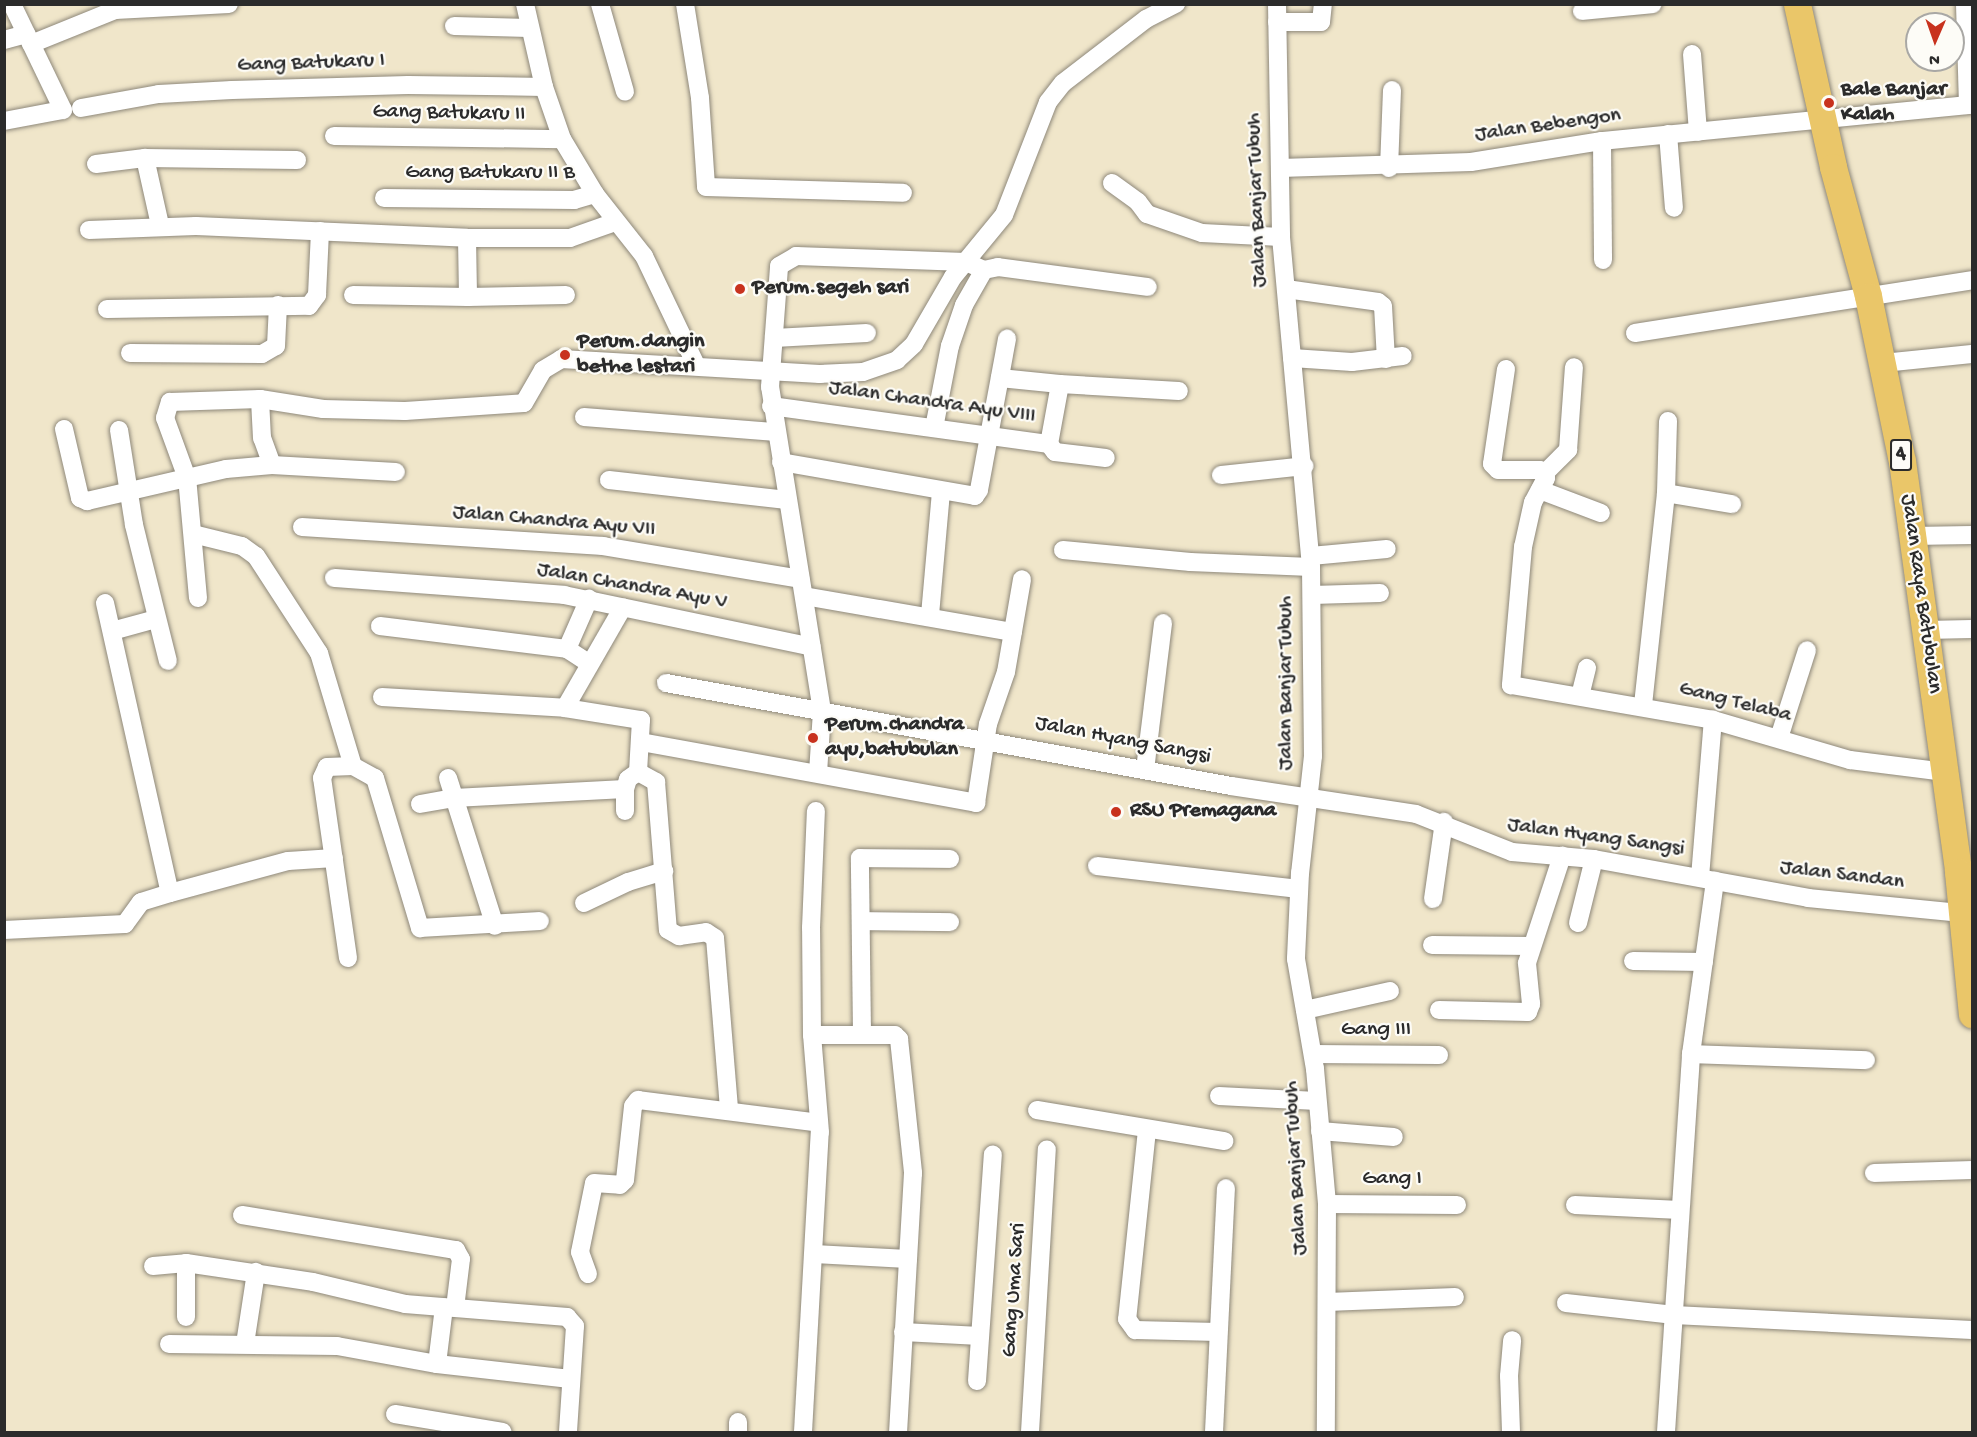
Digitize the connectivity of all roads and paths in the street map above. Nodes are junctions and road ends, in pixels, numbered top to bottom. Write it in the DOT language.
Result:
graph roads {
  1 [pos="12,4"];
  2 [pos="229,4"];
  3 [pos="525,4"];
  4 [pos="600,4"];
  5 [pos="685,4"];
  6 [pos="1176,4"];
  7 [pos="1323,4"];
  8 [pos="1653,4"];
  9 [pos="1797,4"];
  10 [pos="1965,4"];
  11 [pos="1582,11"];
  12 [pos="1277,13"];
  13 [pos="454,26"];
  14 [pos="530,28"];
  15 [pos="29,39"];
  16 [pos="4,40"];
  17 [pos="1692,54"];
  18 [pos="544,87"];
  19 [pos="1392,90"];
  20 [pos="625,92"];
  21 [pos="1970,105"];
  22 [pos="72,109"];
  23 [pos="1821,118"];
  24 [pos="4,121"];
  25 [pos="1698,132"];
  26 [pos="1668,135"];
  27 [pos="334,136"];
  28 [pos="562,139"];
  29 [pos="1602,141"];
  30 [pos="146,158"];
  31 [pos="297,159"];
  32 [pos="96,164"];
  33 [pos="1280,168"];
  34 [pos="1389,168"];
  35 [pos="1112,183"];
  36 [pos="903,193"];
  37 [pos="595,194"];
  38 [pos="384,198"];
  39 [pos="1674,208"];
  40 [pos="615,222"];
  41 [pos="160,225"];
  42 [pos="89,230"];
  43 [pos="320,231"];
  44 [pos="1281,237"];
  45 [pos="467,238"];
  46 [pos="1603,260"];
  47 [pos="966,262"];
  48 [pos="984,270"];
  49 [pos="1972,280"];
  50 [pos="1148,286"];
  51 [pos="1286,289"];
  52 [pos="353,295"];
  53 [pos="566,295"];
  54 [pos="1868,296"];
  55 [pos="468,297"];
  56 [pos="278,305"];
  57 [pos="107,309"];
  58 [pos="867,333"];
  59 [pos="1635,333"];
  60 [pos="774,338"];
  61 [pos="1006,339"];
  62 [pos="130,352"];
  63 [pos="1972,354"];
  64 [pos="1292,358"];
  65 [pos="694,363"];
  66 [pos="1883,363"];
  67 [pos="1574,367"];
  68 [pos="1506,369"];
  69 [pos="769,370"];
  70 [pos="1000,378"];
  71 [pos="1060,384"];
  72 [pos="1179,392"];
  73 [pos="260,399"];
  74 [pos="771,406"];
  75 [pos="584,417"];
  76 [pos="1668,421"];
  77 [pos="934,428"];
  78 [pos="64,429"];
  79 [pos="119,430"];
  80 [pos="776,432"];
  81 [pos="989,435"];
  82 [pos="1049,444"];
  83 [pos="1106,458"];
  84 [pos="781,462"];
  85 [pos="272,465"];
  86 [pos="1305,466"];
  87 [pos="396,472"];
  88 [pos="1221,475"];
  89 [pos="187,478"];
  90 [pos="609,480"];
  91 [pos="1542,482"];
  92 [pos="941,491"];
  93 [pos="130,493"];
  94 [pos="1666,493"];
  95 [pos="787,500"];
  96 [pos="1732,504"];
  97 [pos="1600,513"];
  98 [pos="302,527"];
  99 [pos="193,534"];
  100 [pos="1972,535"];
  101 [pos="1911,536"];
  102 [pos="1387,549"];
  103 [pos="1063,550"];
  104 [pos="1311,561"];
  105 [pos="334,578"];
  106 [pos="1022,579"];
  107 [pos="802,587"];
  108 [pos="1380,593"];
  109 [pos="1312,595"];
  110 [pos="198,598"];
  111 [pos="589,600"];
  112 [pos="105,603"];
  113 [pos="623,607"];
  114 [pos="930,615"];
  115 [pos="156,619"];
  116 [pos="1163,623"];
  117 [pos="380,626"];
  118 [pos="1972,629"];
  119 [pos="1925,630"];
  120 [pos="112,631"];
  121 [pos="1013,632"];
  122 [pos="812,647"];
  123 [pos="567,649"];
  124 [pos="1807,650"];
  125 [pos="168,661"];
  126 [pos="590,664"];
  127 [pos="1587,668"];
  128 [pos="666,683"];
  129 [pos="1580,696"];
  130 [pos="382,697"];
  131 [pos="1642,705"];
  132 [pos="565,708"];
  133 [pos="822,711"];
  134 [pos="1713,720"];
  135 [pos="1779,738"];
  136 [pos="985,740"];
  137 [pos="641,742"];
  138 [pos="353,766"];
  139 [pos="1145,770"];
  140 [pos="639,772"];
  141 [pos="1945,772"];
  142 [pos="818,773"];
  143 [pos="448,778"];
  144 [pos="625,789"];
  145 [pos="454,798"];
  146 [pos="1310,799"];
  147 [pos="420,804"];
  148 [pos="625,811"];
  149 [pos="816,811"];
  150 [pos="1444,822"];
  151 [pos="1562,856"];
  152 [pos="334,858"];
  153 [pos="1594,859"];
  154 [pos="950,860"];
  155 [pos="1097,866"];
  156 [pos="664,870"];
  157 [pos="1708,879"];
  158 [pos="1299,889"];
  159 [pos="170,893"];
  160 [pos="1433,899"];
  161 [pos="585,903"];
  162 [pos="1967,914"];
  163 [pos="540,921"];
  164 [pos="862,921"];
  165 [pos="950,922"];
  166 [pos="1578,923"];
  167 [pos="495,926"];
  168 [pos="4,930"];
  169 [pos="1432,945"];
  170 [pos="1531,946"];
  171 [pos="348,958"];
  172 [pos="1633,961"];
  173 [pos="1704,962"];
  174 [pos="1390,991"];
  175 [pos="1439,1010"];
  176 [pos="1305,1011"];
  177 [pos="1972,1014"];
  178 [pos="862,1034"];
  179 [pos="812,1035"];
  180 [pos="1313,1054"];
  181 [pos="1691,1054"];
  182 [pos="1439,1055"];
  183 [pos="1866,1060"];
  184 [pos="1219,1095"];
  185 [pos="1317,1101"];
  186 [pos="729,1109"];
  187 [pos="1037,1110"];
  188 [pos="819,1123"];
  189 [pos="1147,1130"];
  190 [pos="1320,1131"];
  191 [pos="1394,1137"];
  192 [pos="1224,1141"];
  193 [pos="1047,1150"];
  194 [pos="993,1155"];
  195 [pos="1972,1170"];
  196 [pos="1874,1173"];
  197 [pos="1226,1188"];
  198 [pos="1327,1204"];
  199 [pos="1457,1205"];
  200 [pos="1575,1205"];
  201 [pos="1680,1210"];
  202 [pos="242,1215"];
  203 [pos="813,1254"];
  204 [pos="908,1259"];
  205 [pos="186,1263"];
  206 [pos="153,1266"];
  207 [pos="256,1272"];
  208 [pos="588,1274"];
  209 [pos="1455,1297"];
  210 [pos="1327,1302"];
  211 [pos="1566,1303"];
  212 [pos="449,1307"];
  213 [pos="1674,1315"];
  214 [pos="186,1317"];
  215 [pos="1972,1330"];
  216 [pos="903,1332"];
  217 [pos="1218,1332"];
  218 [pos="981,1336"];
  219 [pos="1512,1340"];
  220 [pos="170,1344"];
  221 [pos="245,1344"];
  222 [pos="437,1364"];
  223 [pos="570,1378"];
  224 [pos="977,1381"];
  225 [pos="395,1414"];
  226 [pos="502,1432"];
  227 [pos="568,1432"];
  228 [pos="803,1432"];
  229 [pos="898,1432"];
  230 [pos="1030,1432"];
  231 [pos="1214,1432"];
  232 [pos="1326,1432"];
  233 [pos="1511,1432"];
  234 [pos="1666,1432"];
  1 -- 15 [label="street"];
  2 -- 15 [label="street"];
  3 -- 14 [label="street"];
  4 -- 20 [label="street"];
  5 -- 36 [label="street"];
  6 -- 47 [label="street"];
  7 -- 12 [label="street"];
  8 -- 11 [label="street"];
  9 -- 23 [label="highway, Jalan Raya Batubulan / 4"];
  10 -- 21 [label="street"];
  12 -- 33 [label="street, Jalan Banjar Tubuh"];
  13 -- 14 [label="street"];
  14 -- 18 [label="street"];
  15 -- 16 [label="street"];
  15 -- 22 [label="street"];
  17 -- 25 [label="street"];
  18 -- 22 [label="street, Gang Batukaru I"];
  18 -- 28 [label="street"];
  19 -- 34 [label="street"];
  21 -- 23 [label="street, Jalan Bebengon"];
  22 -- 24 [label="street, Gang Batukaru I"];
  23 -- 25 [label="street, Jalan Bebengon"];
  23 -- 54 [label="highway, Jalan Raya Batubulan / 4"];
  25 -- 26 [label="street, Jalan Bebengon"];
  26 -- 29 [label="street, Jalan Bebengon"];
  26 -- 39 [label="street"];
  27 -- 28 [label="street, Gang Batukaru II"];
  28 -- 37 [label="street"];
  29 -- 34 [label="street, Jalan Bebengon"];
  29 -- 46 [label="street"];
  30 -- 31 [label="street"];
  30 -- 32 [label="street"];
  30 -- 41 [label="street"];
  33 -- 34 [label="street, Jalan Bebengon"];
  33 -- 44 [label="street, Jalan Banjar Tubuh"];
  35 -- 44 [label="street"];
  37 -- 38 [label="street, Gang Batukaru II B"];
  37 -- 40 [label="street"];
  40 -- 45 [label="street"];
  40 -- 65 [label="street"];
  41 -- 42 [label="street"];
  41 -- 43 [label="street"];
  43 -- 45 [label="street"];
  43 -- 56 [label="street"];
  44 -- 51 [label="street, Jalan Banjar Tubuh"];
  45 -- 55 [label="street"];
  47 -- 48 [label="street"];
  47 -- 60 [label="street"];
  47 -- 69 [label="street"];
  48 -- 50 [label="street"];
  48 -- 77 [label="street"];
  49 -- 54 [label="street"];
  51 -- 64 [label="street, Jalan Banjar Tubuh"];
  51 -- 64 [label="street"];
  52 -- 55 [label="street"];
  53 -- 55 [label="street"];
  54 -- 59 [label="street"];
  54 -- 66 [label="highway, Jalan Raya Batubulan / 4"];
  56 -- 57 [label="street"];
  56 -- 62 [label="street"];
  58 -- 60 [label="street"];
  60 -- 69 [label="street"];
  61 -- 70 [label="street"];
  63 -- 66 [label="street"];
  64 -- 86 [label="street, Jalan Banjar Tubuh"];
  65 -- 69 [label="street"];
  65 -- 73 [label="street"];
  66 -- 101 [label="highway, Jalan Raya Batubulan / 4"];
  67 -- 91 [label="street"];
  68 -- 91 [label="street"];
  69 -- 74 [label="street"];
  70 -- 71 [label="street"];
  70 -- 81 [label="street"];
  71 -- 72 [label="street, Jalan Chandra Ayu VIII"];
  71 -- 82 [label="street, Jalan Chandra Ayu VIII"];
  73 -- 85 [label="street"];
  73 -- 89 [label="street"];
  74 -- 77 [label="street, Jalan Chandra Ayu VIII"];
  74 -- 80 [label="street"];
  75 -- 80 [label="street"];
  76 -- 94 [label="street"];
  77 -- 81 [label="street, Jalan Chandra Ayu VIII"];
  78 -- 93 [label="street"];
  79 -- 93 [label="street"];
  80 -- 84 [label="street"];
  81 -- 82 [label="street, Jalan Chandra Ayu VIII"];
  81 -- 92 [label="street"];
  82 -- 83 [label="street"];
  84 -- 92 [label="street"];
  84 -- 95 [label="street"];
  85 -- 87 [label="street"];
  85 -- 89 [label="street"];
  86 -- 88 [label="street"];
  86 -- 104 [label="street, Jalan Banjar Tubuh"];
  89 -- 93 [label="street"];
  89 -- 99 [label="street"];
  90 -- 95 [label="street"];
  91 -- 97 [label="street"];
  91 -- 129 [label="street, Gang Telaba"];
  92 -- 114 [label="street"];
  93 -- 115 [label="street"];
  94 -- 96 [label="street"];
  94 -- 131 [label="street"];
  95 -- 107 [label="street"];
  98 -- 107 [label="street, Jalan Chandra Ayu VII"];
  99 -- 110 [label="street"];
  99 -- 138 [label="street"];
  100 -- 101 [label="street"];
  101 -- 119 [label="highway, Jalan Raya Batubulan / 4"];
  102 -- 104 [label="street"];
  103 -- 104 [label="street"];
  104 -- 109 [label="street, Jalan Banjar Tubuh"];
  105 -- 111 [label="street, Jalan Chandra Ayu V"];
  106 -- 121 [label="street"];
  107 -- 114 [label="street, Jalan Chandra Ayu VII"];
  107 -- 122 [label="street"];
  108 -- 109 [label="street"];
  109 -- 146 [label="street, Jalan Banjar Tubuh"];
  111 -- 113 [label="street, Jalan Chandra Ayu V"];
  111 -- 123 [label="street"];
  112 -- 120 [label="street"];
  113 -- 122 [label="street, Jalan Chandra Ayu V"];
  113 -- 126 [label="street"];
  114 -- 121 [label="street, Jalan Chandra Ayu VII"];
  115 -- 120 [label="street"];
  115 -- 125 [label="street"];
  116 -- 139 [label="street"];
  117 -- 123 [label="street"];
  118 -- 119 [label="street"];
  119 -- 141 [label="highway, Jalan Raya Batubulan / 4"];
  120 -- 159 [label="street"];
  121 -- 136 [label="street"];
  122 -- 133 [label="street"];
  123 -- 126 [label="street"];
  124 -- 135 [label="street"];
  126 -- 132 [label="street"];
  127 -- 129 [label="street"];
  128 -- 133 [label="street, Jalan Hyang Sangsi"];
  129 -- 131 [label="street, Gang Telaba"];
  130 -- 132 [label="street"];
  131 -- 134 [label="street, Gang Telaba"];
  132 -- 137 [label="street"];
  133 -- 136 [label="street, Jalan Hyang Sangsi"];
  133 -- 142 [label="street"];
  134 -- 135 [label="street, Gang Telaba"];
  134 -- 157 [label="street"];
  135 -- 141 [label="street, Gang Telaba"];
  136 -- 139 [label="street, Jalan Hyang Sangsi"];
  136 -- 142 [label="street"];
  137 -- 140 [label="street"];
  137 -- 142 [label="street"];
  138 -- 152 [label="street"];
  138 -- 167 [label="street"];
  139 -- 146 [label="street, Jalan Hyang Sangsi"];
  140 -- 144 [label="street"];
  140 -- 156 [label="street"];
  141 -- 162 [label="highway, Jalan Raya Batubulan / 4"];
  143 -- 145 [label="street"];
  144 -- 145 [label="street"];
  144 -- 148 [label="street"];
  145 -- 147 [label="street"];
  145 -- 167 [label="street"];
  146 -- 150 [label="street, Jalan Hyang Sangsi"];
  146 -- 158 [label="street, Jalan Banjar Tubuh"];
  149 -- 179 [label="street"];
  150 -- 151 [label="street, Jalan Hyang Sangsi"];
  150 -- 160 [label="street"];
  151 -- 153 [label="street, Jalan Hyang Sangsi"];
  151 -- 170 [label="street"];
  152 -- 159 [label="street"];
  152 -- 171 [label="street"];
  153 -- 157 [label="street, Jalan Hyang Sangsi"];
  153 -- 166 [label="street"];
  154 -- 164 [label="street"];
  155 -- 158 [label="street"];
  156 -- 161 [label="street"];
  156 -- 186 [label="street"];
  157 -- 162 [label="street, Jalan Sandan"];
  157 -- 173 [label="street"];
  158 -- 176 [label="street, Jalan Banjar Tubuh"];
  159 -- 168 [label="street"];
  162 -- 177 [label="highway, Jalan Raya Batubulan / 4"];
  163 -- 167 [label="street"];
  164 -- 165 [label="street"];
  164 -- 178 [label="street"];
  169 -- 170 [label="street"];
  170 -- 175 [label="street"];
  172 -- 173 [label="street"];
  173 -- 181 [label="street"];
  174 -- 176 [label="street"];
  176 -- 180 [label="street, Jalan Banjar Tubuh"];
  178 -- 179 [label="street"];
  178 -- 204 [label="street"];
  179 -- 188 [label="street"];
  180 -- 182 [label="street, Gang III"];
  180 -- 185 [label="street, Jalan Banjar Tubuh"];
  181 -- 183 [label="street"];
  181 -- 201 [label="street"];
  184 -- 185 [label="street"];
  185 -- 190 [label="street, Jalan Banjar Tubuh"];
  186 -- 188 [label="street"];
  186 -- 208 [label="street"];
  187 -- 189 [label="street"];
  188 -- 203 [label="street"];
  189 -- 192 [label="street"];
  189 -- 217 [label="street"];
  190 -- 191 [label="street"];
  190 -- 198 [label="street, Jalan Banjar Tubuh"];
  193 -- 230 [label="street, Gang Uma Sari"];
  194 -- 218 [label="street"];
  195 -- 196 [label="street"];
  197 -- 217 [label="street"];
  198 -- 199 [label="street, Gang I"];
  198 -- 210 [label="street, Jalan Banjar Tubuh"];
  200 -- 201 [label="street"];
  201 -- 213 [label="street"];
  202 -- 212 [label="street"];
  203 -- 204 [label="street"];
  203 -- 228 [label="street"];
  204 -- 216 [label="street"];
  205 -- 206 [label="street"];
  205 -- 207 [label="street"];
  205 -- 214 [label="street"];
  207 -- 212 [label="street"];
  207 -- 221 [label="street"];
  209 -- 210 [label="street"];
  210 -- 232 [label="street, Jalan Banjar Tubuh"];
  211 -- 213 [label="street"];
  212 -- 222 [label="street"];
  212 -- 223 [label="street"];
  213 -- 215 [label="street"];
  213 -- 234 [label="street"];
  216 -- 218 [label="street"];
  216 -- 229 [label="street"];
  217 -- 231 [label="street"];
  218 -- 224 [label="street"];
  219 -- 233 [label="street"];
  220 -- 221 [label="street"];
  221 -- 222 [label="street"];
  222 -- 223 [label="street"];
  223 -- 227 [label="street"];
  225 -- 226 [label="street"];
}
